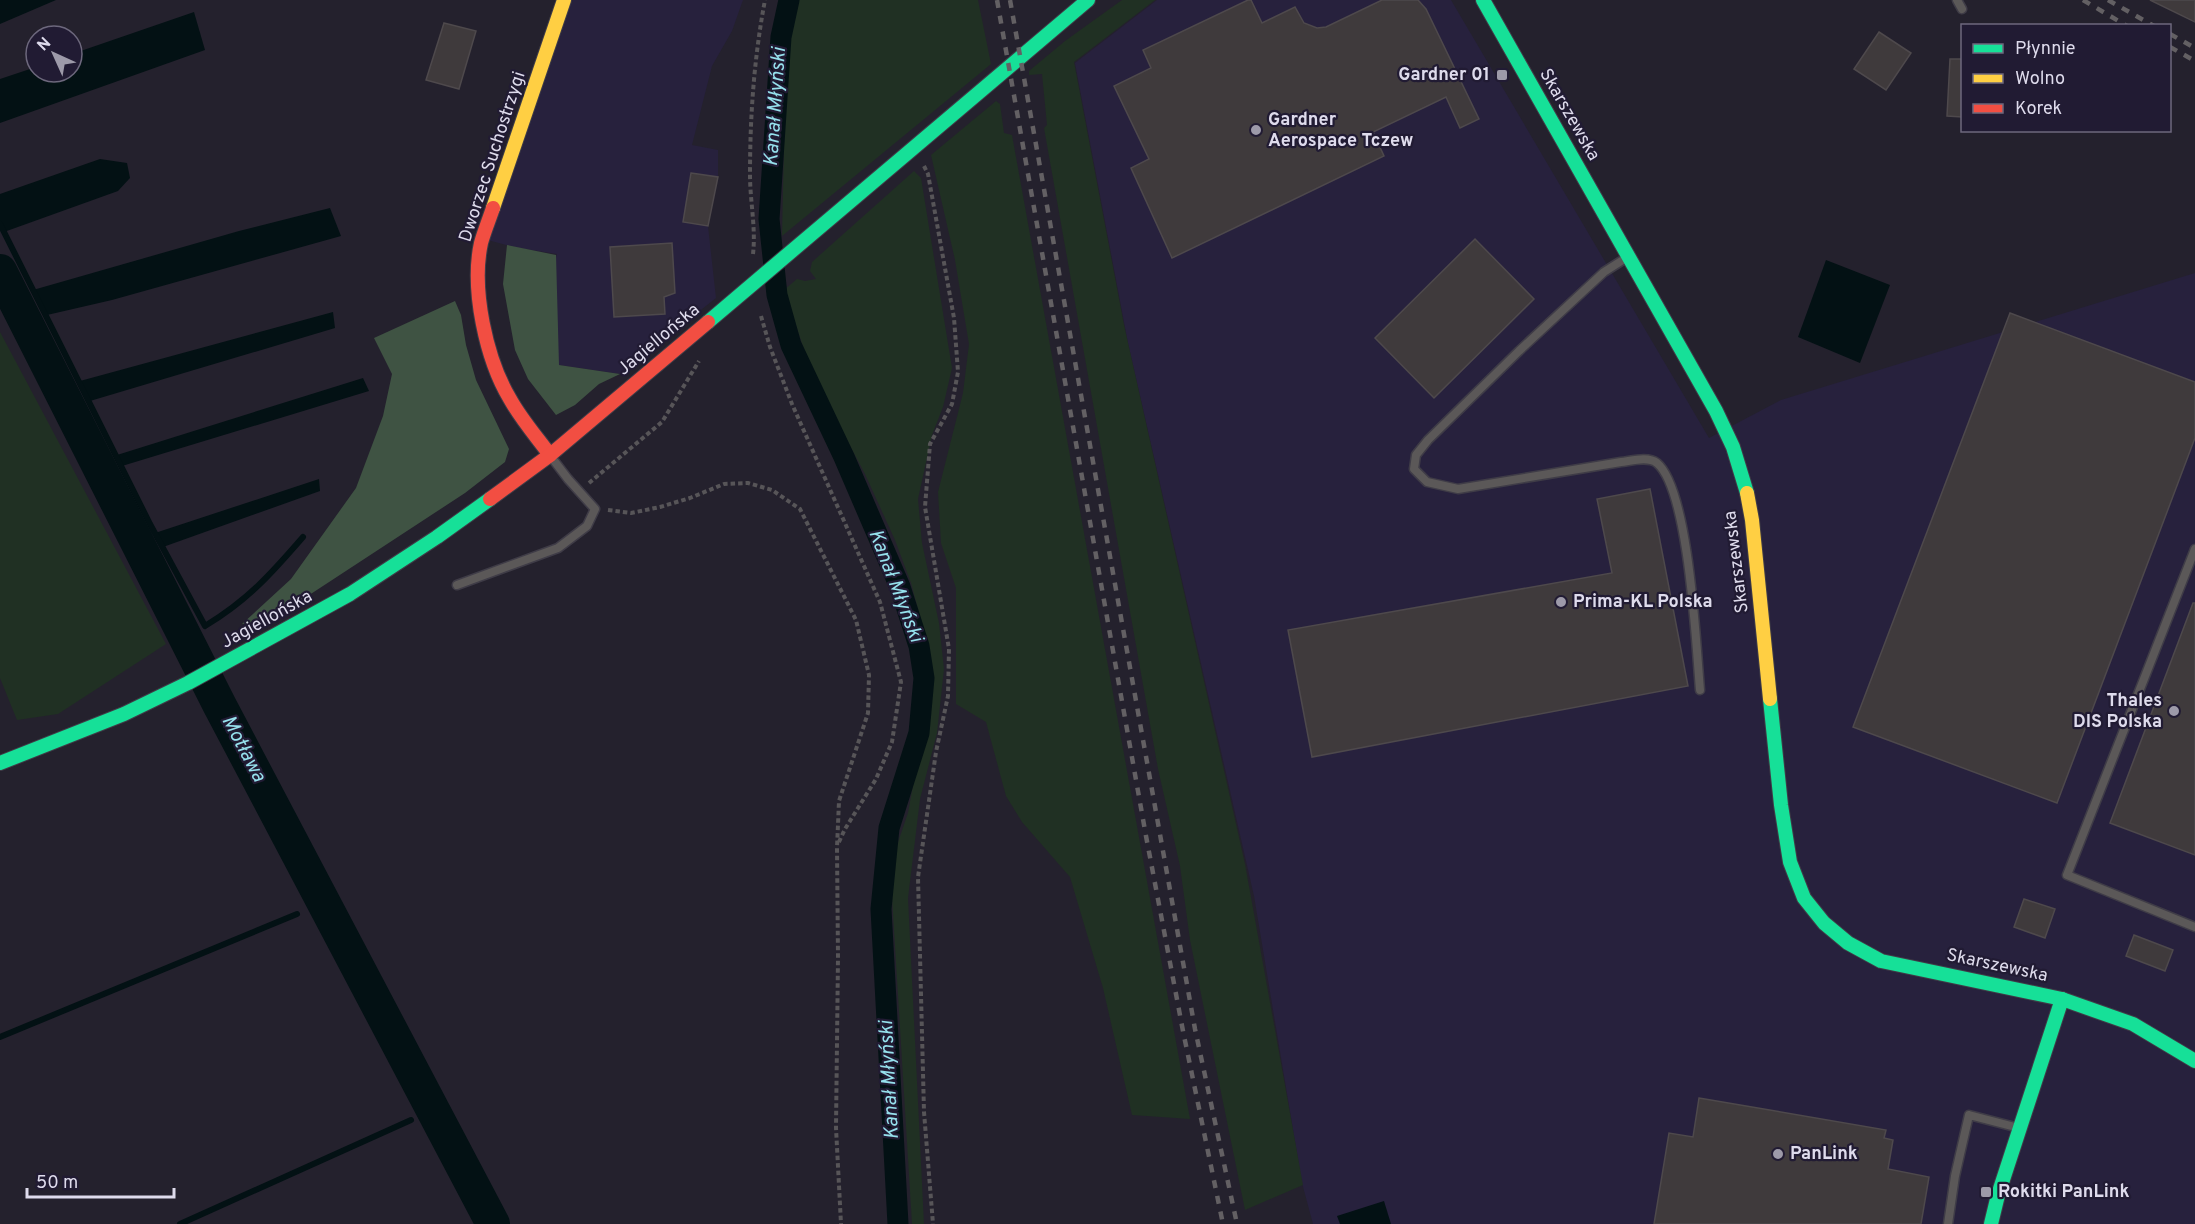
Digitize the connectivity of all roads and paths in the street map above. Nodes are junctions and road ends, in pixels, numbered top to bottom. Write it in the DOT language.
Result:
graph roads {
  1 [pos="564,0"];
  2 [pos="765,0"];
  3 [pos="1088,0"];
  4 [pos="1483,0"];
  5 [pos="1957,0"];
  6 [pos="1962,9"];
  7 [pos="915,146"];
  8 [pos="1628,256"];
  9 [pos="753,257"];
  10 [pos="761,316"];
  11 [pos="702,355"];
  12 [pos="550,455"];
  13 [pos="578,490"];
  14 [pos="595,509"];
  15 [pos="2195,549"];
  16 [pos="457,585"];
  17 [pos="1700,690"];
  18 [pos="0,763"];
  19 [pos="837,848"];
  20 [pos="2195,927"];
  21 [pos="2062,999"];
  22 [pos="2195,1061"];
  23 [pos="2019,1128"];
  24 [pos="841,1224"];
  25 [pos="933,1224"];
  26 [pos="1948,1224"];
  27 [pos="1990,1224"];
  1 -- 12 [label="street, Dworzec Suchostrzygi"];
  2 -- 9 [label="path"];
  3 -- 7 [label="street, Jagiellońska"];
  4 -- 8 [label="street, Skarszewska"];
  5 -- 6 [label="lane"];
  7 -- 12 [label="street, Jagiellońska"];
  7 -- 25 [label="path"];
  8 -- 17 [label="lane"];
  8 -- 21 [label="street, Skarszewska"];
  10 -- 19 [label="path"];
  11 -- 13 [label="path"];
  12 -- 13 [label="lane"];
  12 -- 18 [label="street, Jagiellońska"];
  13 -- 14 [label="lane"];
  14 -- 16 [label="lane"];
  14 -- 19 [label="path"];
  15 -- 20 [label="lane"];
  19 -- 24 [label="path"];
  21 -- 22 [label="street, Skarszewska"];
  21 -- 23 [label="street, Skarszewska"];
  23 -- 26 [label="lane"];
  23 -- 27 [label="street, Skarszewska"];
}
